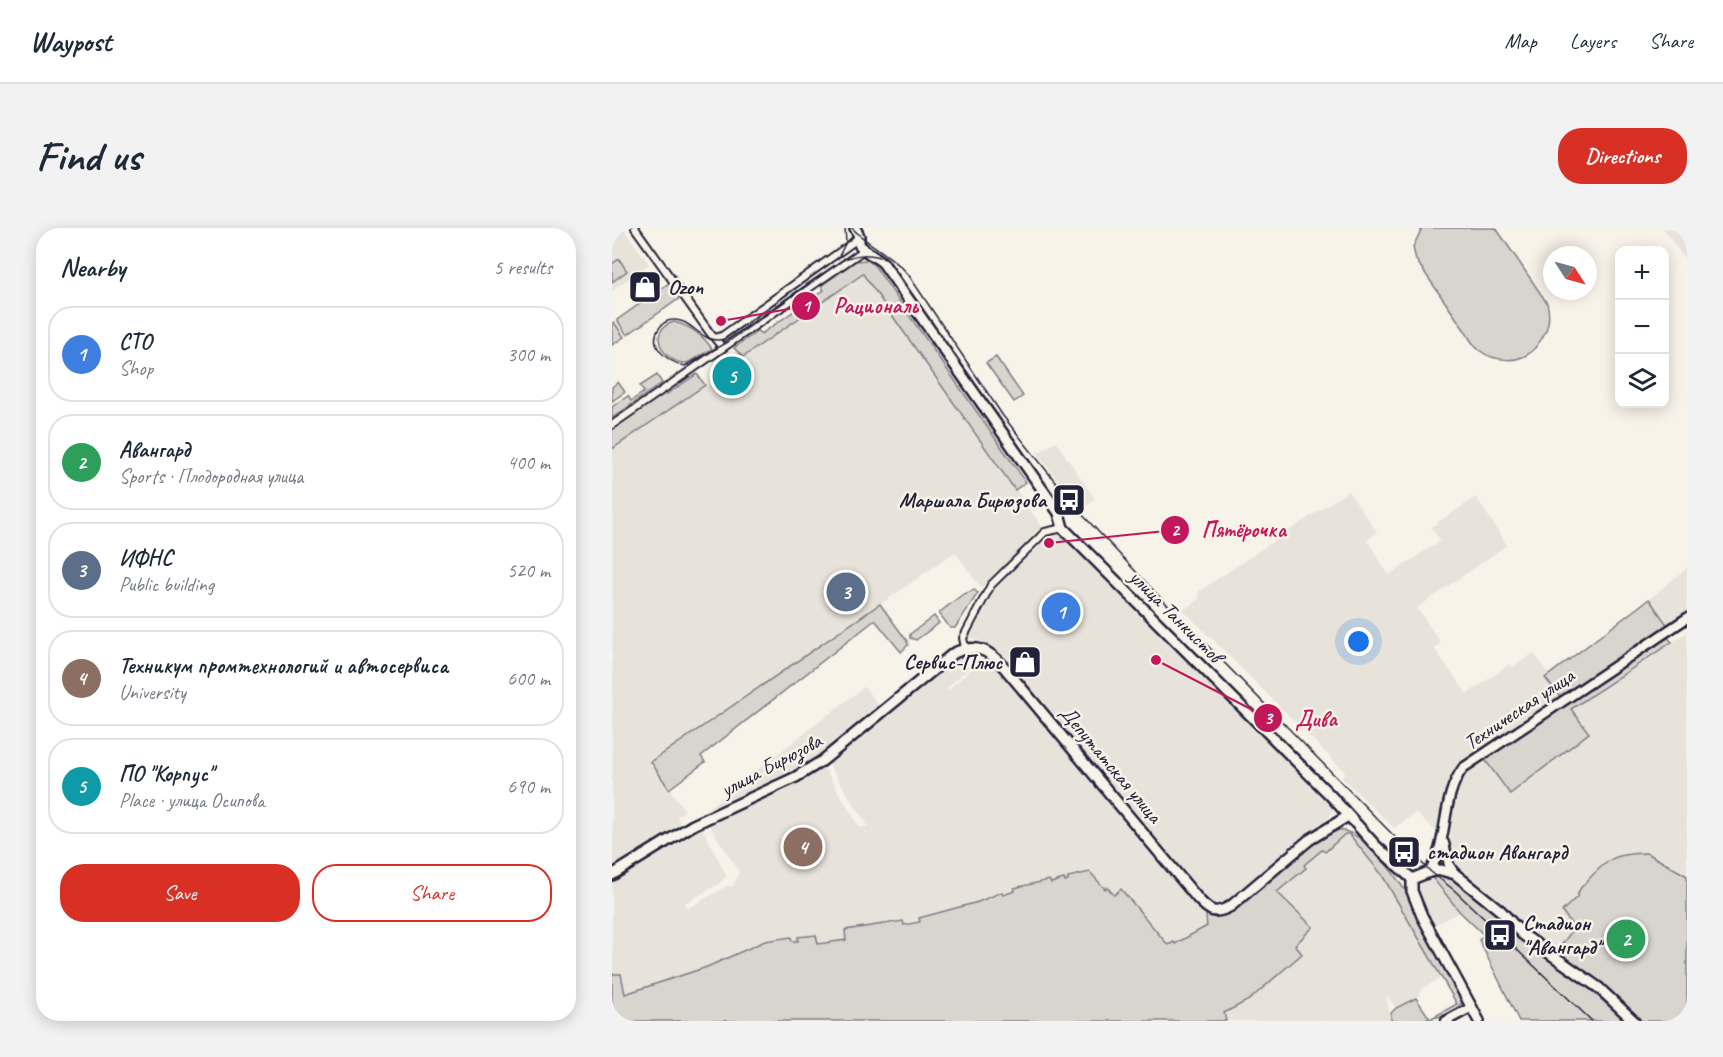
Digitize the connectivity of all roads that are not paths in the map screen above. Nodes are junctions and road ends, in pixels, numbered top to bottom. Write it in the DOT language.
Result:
graph roads {
  1 [pos="635,228"];
  2 [pos="858,240"];
  3 [pos="715,338"];
  4 [pos="723,348"];
  5 [pos="612,424"];
  6 [pos="1063,528"];
  7 [pos="1687,618"];
  8 [pos="965,648"];
  9 [pos="1348,816"];
  10 [pos="1443,836"];
  11 [pos="1429,872"];
  12 [pos="1455,873"];
  13 [pos="612,875"];
  14 [pos="1412,879"];
  15 [pos="1472,1006"];
  16 [pos="1446,1021"];
  17 [pos="1479,1021"];
  18 [pos="1634,1021"];
  1 -- 3 [label="street"];
  2 -- 3 [label="street"];
  2 -- 4 [label="street"];
  2 -- 6 [label="main road, улица Танкистов"];
  3 -- 4 [label="street"];
  4 -- 5 [label="street"];
  6 -- 8 [label="street"];
  6 -- 9 [label="main road, улица Танкистов"];
  7 -- 10 [label="street, Техническая улица"];
  8 -- 9 [label="main road, Депутатская улица"];
  8 -- 13 [label="main road, улица Бирюзова"];
  9 -- 14 [label="main road, улица Танкистов"];
  10 -- 11 [label="street, Техническая улица"];
  10 -- 12 [label="street"];
  11 -- 12 [label="main road"];
  11 -- 14 [label="main road"];
  12 -- 18 [label="main road"];
  14 -- 15 [label="main road"];
  15 -- 16 [label="street"];
  15 -- 17 [label="main road"];
}
